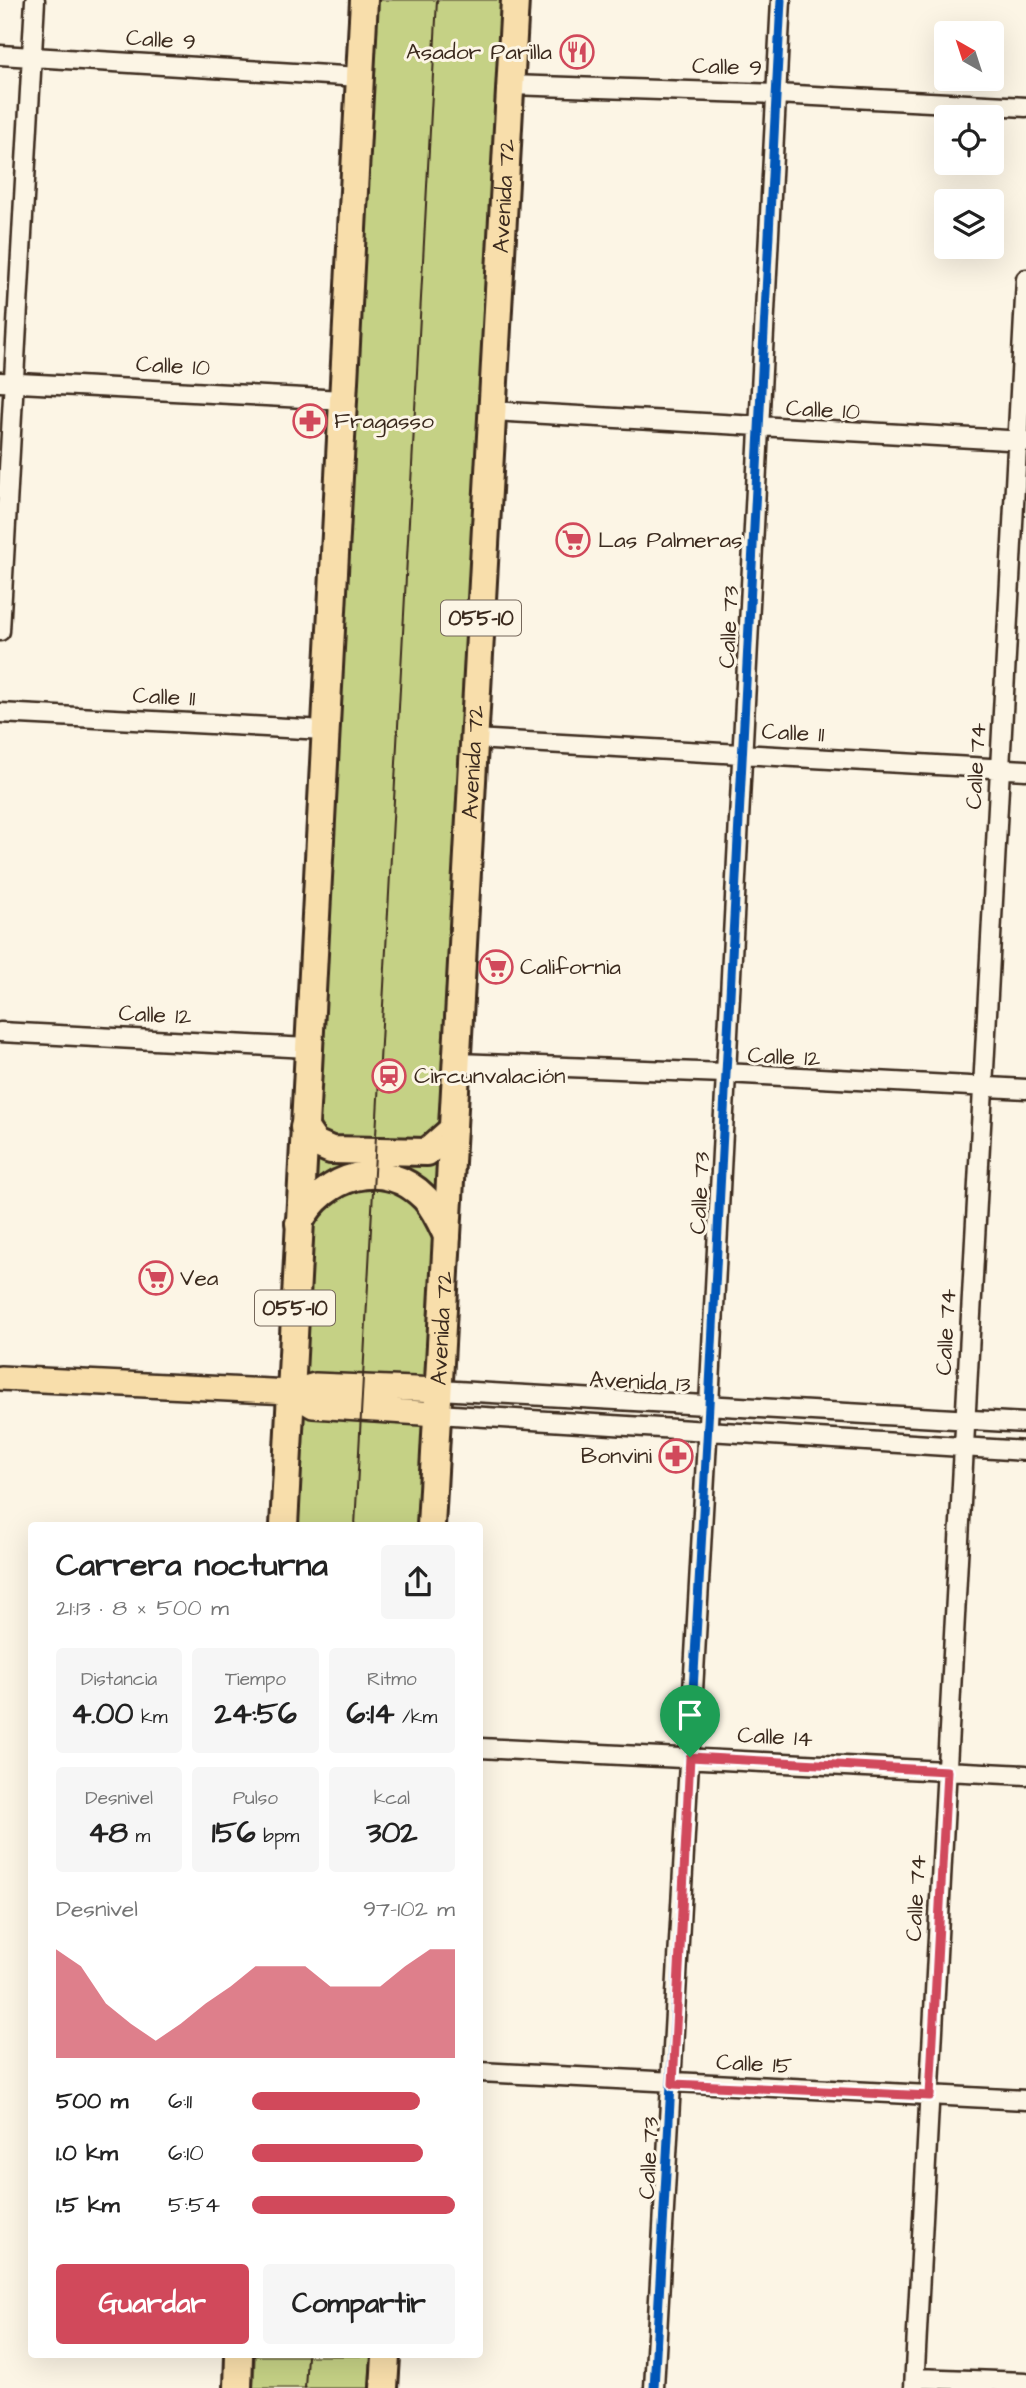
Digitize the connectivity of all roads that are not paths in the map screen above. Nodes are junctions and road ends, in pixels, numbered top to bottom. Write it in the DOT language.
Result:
graph roads {
  1 [pos="35,0"];
  2 [pos="364,0"];
  3 [pos="515,0"];
  4 [pos="781,0"];
  5 [pos="0,55"];
  6 [pos="32,57"];
  7 [pos="360,77"];
  8 [pos="510,85"];
  9 [pos="776,93"];
  10 [pos="1026,107"];
  11 [pos="1026,279"];
  12 [pos="7,382"];
  13 [pos="343,400"];
  14 [pos="493,411"];
  15 [pos="759,426"];
  16 [pos="1022,440"];
  17 [pos="0,631"];
  18 [pos="0,713"];
  19 [pos="325,730"];
  20 [pos="474,739"];
  21 [pos="742,755"];
  22 [pos="1000,769"];
  23 [pos="1026,770"];
  24 [pos="0,1032"];
  25 [pos="308,1048"];
  26 [pos="457,1063"];
  27 [pos="725,1073"];
  28 [pos="983,1087"];
  29 [pos="1026,1089"];
  30 [pos="304,1127"];
  31 [pos="453,1129"];
  32 [pos="299,1223"];
  33 [pos="447,1236"];
  34 [pos="0,1378"];
  35 [pos="290,1392"];
  36 [pos="438,1402"];
  37 [pos="709,1405"];
  38 [pos="966,1418"];
  39 [pos="1026,1423"];
  40 [pos="707,1429"];
  41 [pos="964,1448"];
  42 [pos="1026,1451"];
  43 [pos="284,1522"];
  44 [pos="431,1522"];
  45 [pos="483,1748"];
  46 [pos="690,1757"];
  47 [pos="947,1771"];
  48 [pos="1026,1775"];
  49 [pos="483,2072"];
  50 [pos="673,2084"];
  51 [pos="930,2096"];
  52 [pos="1026,2100"];
  53 [pos="240,2358"];
  54 [pos="386,2358"];
  55 [pos="1026,2382"];
  56 [pos="915,2383"];
  57 [pos="238,2388"];
  58 [pos="384,2388"];
  59 [pos="654,2388"];
  1 -- 6 [label="street"];
  2 -- 7 [label="highway, 055-10"];
  3 -- 8 [label="highway, Avenida 72 / 055-10"];
  4 -- 9 [label="street, Calle 73"];
  5 -- 6 [label="street, Calle 9"];
  6 -- 7 [label="street, Calle 9"];
  6 -- 12 [label="street"];
  7 -- 13 [label="highway, 055-10"];
  8 -- 9 [label="street, Calle 9"];
  8 -- 14 [label="highway, Avenida 72 / 055-10"];
  9 -- 10 [label="street, Calle 9"];
  9 -- 15 [label="street, Calle 73"];
  11 -- 16 [label="street, Calle 74"];
  12 -- 13 [label="street, Calle 10"];
  12 -- 17 [label="street"];
  13 -- 19 [label="highway, 055-10"];
  14 -- 15 [label="street, Calle 10"];
  14 -- 20 [label="highway, Avenida 72 / 055-10"];
  15 -- 16 [label="street, Calle 10"];
  15 -- 21 [label="street, Calle 73"];
  16 -- 22 [label="street, Calle 74"];
  18 -- 19 [label="street, Calle 11"];
  19 -- 25 [label="highway, 055-10"];
  20 -- 21 [label="street, Calle 11"];
  20 -- 26 [label="highway, Avenida 72 / 055-10"];
  21 -- 22 [label="street, Calle 11"];
  21 -- 27 [label="street, Calle 73"];
  22 -- 23 [label="street, Calle 11"];
  22 -- 28 [label="street, Calle 74"];
  24 -- 25 [label="street, Calle 12"];
  25 -- 30 [label="highway, 055-10"];
  26 -- 27 [label="street, Calle 12"];
  26 -- 31 [label="highway, Avenida 72 / 055-10"];
  27 -- 28 [label="street, Calle 12"];
  27 -- 37 [label="street, Calle 73"];
  28 -- 29 [label="street, Calle 12"];
  28 -- 38 [label="street, Calle 74"];
  30 -- 31 [label="highway"];
  30 -- 32 [label="highway, 055-10"];
  31 -- 33 [label="highway, Avenida 72 / 055-10"];
  32 -- 33 [label="highway"];
  32 -- 35 [label="highway, 055-10"];
  33 -- 36 [label="highway, Avenida 72 / 055-10"];
  34 -- 35 [label="main road, Avenida 13"];
  35 -- 36 [label="main road, Avenida 13"];
  35 -- 43 [label="highway, 055-10"];
  36 -- 37 [label="street, Avenida 13"];
  36 -- 40 [label="street, Avenida 13"];
  36 -- 44 [label="highway, Avenida 72 / 055-10"];
  37 -- 38 [label="street, Avenida 13"];
  37 -- 40 [label="street, Calle 73"];
  38 -- 39 [label="street, Avenida 13"];
  38 -- 41 [label="street, Calle 74"];
  40 -- 41 [label="street, Avenida 13"];
  40 -- 46 [label="street, Calle 73"];
  41 -- 42 [label="street, Avenida 13"];
  41 -- 47 [label="street, Calle 74"];
  45 -- 46 [label="street, Calle 14"];
  46 -- 47 [label="street, Calle 14"];
  46 -- 50 [label="street, Calle 73"];
  47 -- 48 [label="street, Calle 14"];
  47 -- 51 [label="street, Calle 74"];
  49 -- 50 [label="street, Calle 15"];
  50 -- 51 [label="street, Calle 15"];
  50 -- 59 [label="street, Calle 73"];
  51 -- 52 [label="street, Calle 15"];
  51 -- 56 [label="street, Calle 74"];
  53 -- 57 [label="highway"];
  54 -- 58 [label="highway"];
  55 -- 56 [label="street"];
}
